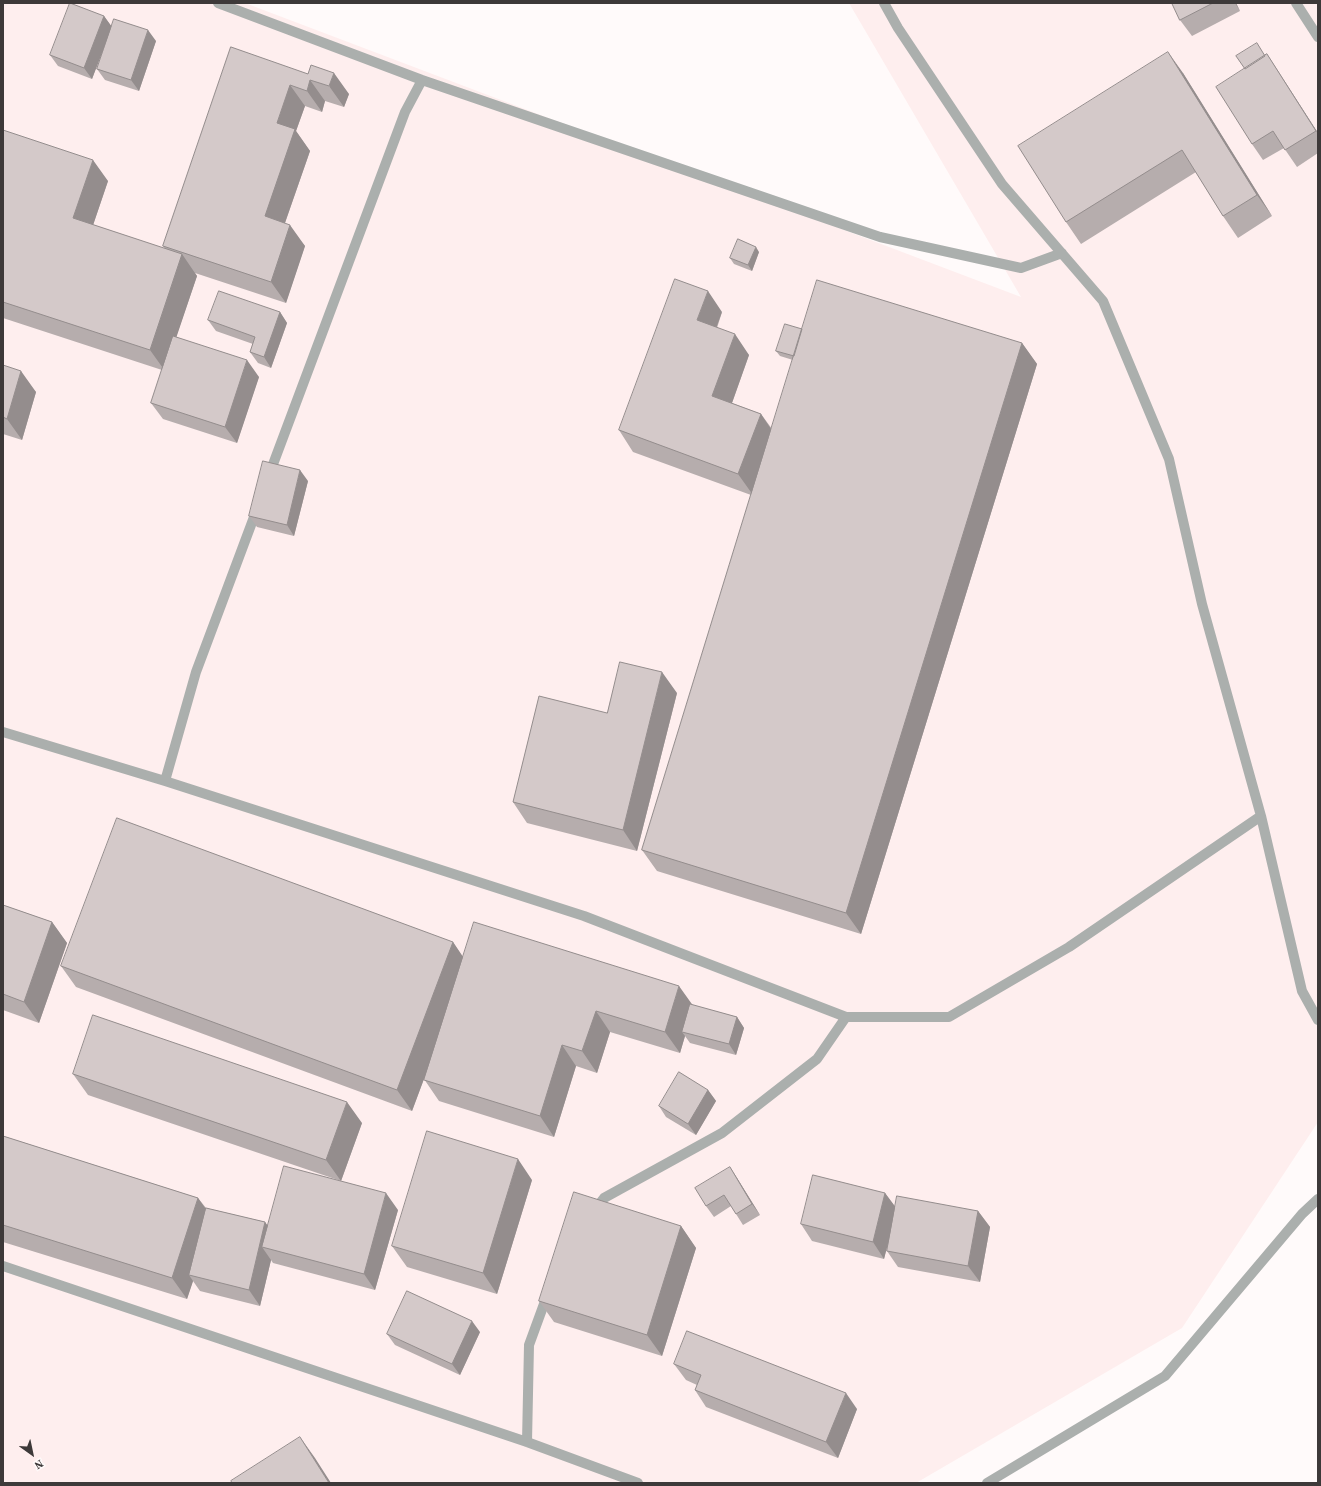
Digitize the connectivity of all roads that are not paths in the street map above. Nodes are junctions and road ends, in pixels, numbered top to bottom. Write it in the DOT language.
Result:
graph roads {
  1 [pos="218,3"];
  2 [pos="884,3"];
  3 [pos="1296,3"];
  4 [pos="1318,37"];
  5 [pos="422,80"];
  6 [pos="1062,253"];
  7 [pos="266,485"];
  8 [pos="260,500"];
  9 [pos="3,732"];
  10 [pos="165,781"];
  11 [pos="1261,816"];
  12 [pos="846,1017"];
  13 [pos="1318,1020"];
  14 [pos="1318,1199"];
  15 [pos="585,1222"];
  16 [pos="3,1266"];
  17 [pos="552,1282"];
  18 [pos="527,1442"];
  19 [pos="638,1483"];
  20 [pos="987,1483"];
  1 -- 5 [label="street"];
  2 -- 6 [label="street"];
  3 -- 4 [label="street"];
  5 -- 6 [label="street"];
  5 -- 7 [label="street"];
  6 -- 11 [label="street"];
  8 -- 10 [label="street"];
  9 -- 10 [label="street"];
  10 -- 12 [label="street"];
  11 -- 12 [label="street"];
  11 -- 13 [label="street"];
  12 -- 15 [label="street"];
  14 -- 20 [label="street"];
  16 -- 18 [label="street"];
  17 -- 18 [label="street"];
  18 -- 19 [label="street"];
}
